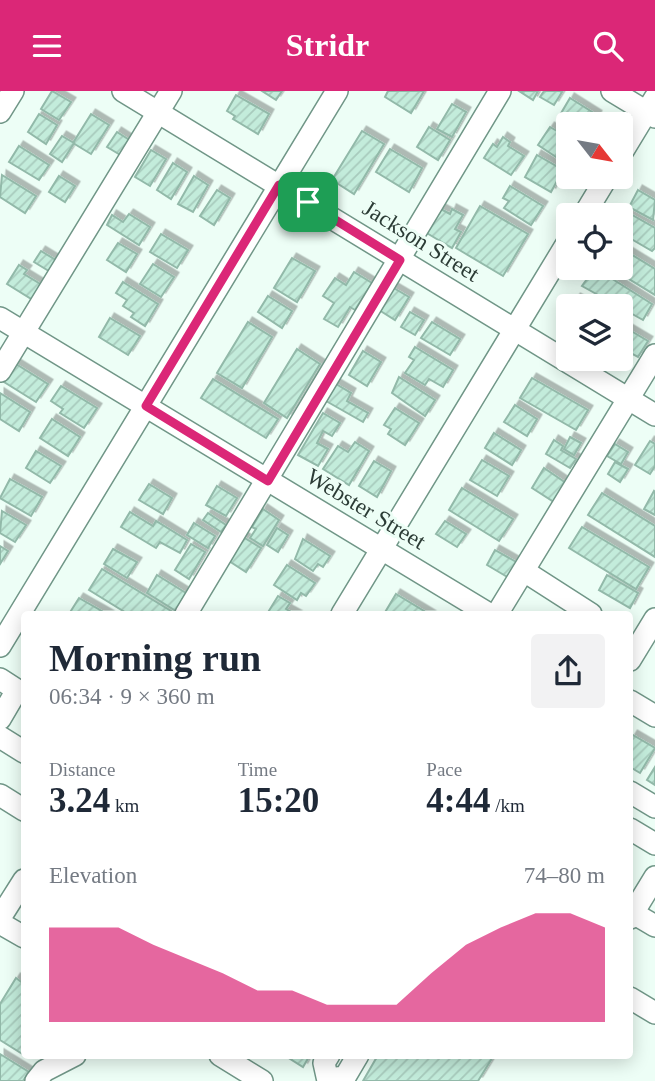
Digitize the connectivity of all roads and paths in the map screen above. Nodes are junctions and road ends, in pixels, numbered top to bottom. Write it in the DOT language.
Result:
graph roads {
  1 [pos="13,91"];
  2 [pos="123,91"];
  3 [pos="171,91"];
  4 [pos="337,91"];
  5 [pos="500,91"];
  6 [pos="612,91"];
  7 [pos="652,109"];
  8 [pos="0,112"];
  9 [pos="158,112"];
  10 [pos="634,135"];
  11 [pos="279,185"];
  12 [pos="400,260"];
  13 [pos="556,261"];
  14 [pos="0,318"];
  15 [pos="514,329"];
  16 [pos="24,333"];
  17 [pos="655,355"];
  18 [pos="0,371"];
  19 [pos="628,399"];
  20 [pos="146,406"];
  21 [pos="655,415"];
  22 [pos="268,481"];
  23 [pos="381,549"];
  24 [pos="524,571"];
  25 [pos="188,611"];
  26 [pos="344,611"];
  27 [pos="484,611"];
  28 [pos="499,611"];
  29 [pos="586,611"];
  30 [pos="655,619"];
  31 [pos="13,621"];
  32 [pos="0,646"];
  33 [pos="633,655"];
  34 [pos="0,679"];
  35 [pos="633,703"];
  36 [pos="655,716"];
  37 [pos="0,719"];
  38 [pos="0,737"];
  39 [pos="21,750"];
  40 [pos="633,794"];
  41 [pos="0,795"];
  42 [pos="655,807"];
  43 [pos="21,808"];
  44 [pos="633,831"];
  45 [pos="655,844"];
  46 [pos="654,881"];
  47 [pos="21,885"];
  48 [pos="633,913"];
  49 [pos="633,917"];
  50 [pos="0,920"];
  51 [pos="655,926"];
  52 [pos="21,935"];
  53 [pos="633,1000"];
  54 [pos="655,1013"];
  55 [pos="67,1059"];
  56 [pos="226,1059"];
  57 [pos="326,1059"];
  58 [pos="356,1059"];
  59 [pos="329,1080"];
  60 [pos="36,1081"];
  61 [pos="262,1081"];
  1 -- 8 [label="street"];
  2 -- 9 [label="street, Jackson Street"];
  3 -- 9 [label="street"];
  4 -- 11 [label="street"];
  5 -- 12 [label="street"];
  6 -- 7 [label="street"];
  7 -- 10 [label="street"];
  9 -- 11 [label="street, Jackson Street"];
  9 -- 16 [label="street"];
  11 -- 12 [label="street, Jackson Street"];
  11 -- 20 [label="street"];
  12 -- 15 [label="street, Jackson Street"];
  12 -- 22 [label="street"];
  13 -- 15 [label="street"];
  14 -- 16 [label="street, Webster Street"];
  15 -- 19 [label="street, Jackson Street"];
  15 -- 23 [label="street"];
  16 -- 18 [label="street"];
  16 -- 20 [label="street, Webster Street"];
  17 -- 19 [label="street"];
  19 -- 21 [label="street, Jackson Street"];
  19 -- 24 [label="street"];
  20 -- 22 [label="street, Webster Street"];
  20 -- 31 [label="street"];
  22 -- 23 [label="street, Webster Street"];
  22 -- 25 [label="street"];
  23 -- 26 [label="street"];
  23 -- 27 [label="street, Webster Street"];
  24 -- 28 [label="street"];
  24 -- 29 [label="street"];
  30 -- 33 [label="street"];
  31 -- 32 [label="street"];
  34 -- 37 [label="street"];
  35 -- 36 [label="street"];
  38 -- 39 [label="street"];
  40 -- 42 [label="street"];
  41 -- 43 [label="street"];
  44 -- 45 [label="street"];
  46 -- 48 [label="street"];
  47 -- 50 [label="street"];
  49 -- 51 [label="street"];
  50 -- 52 [label="street"];
  53 -- 54 [label="street"];
  55 -- 60 [label="street"];
  56 -- 61 [label="street"];
  57 -- 59 [label="street"];
  58 -- 59 [label="street"];
}
